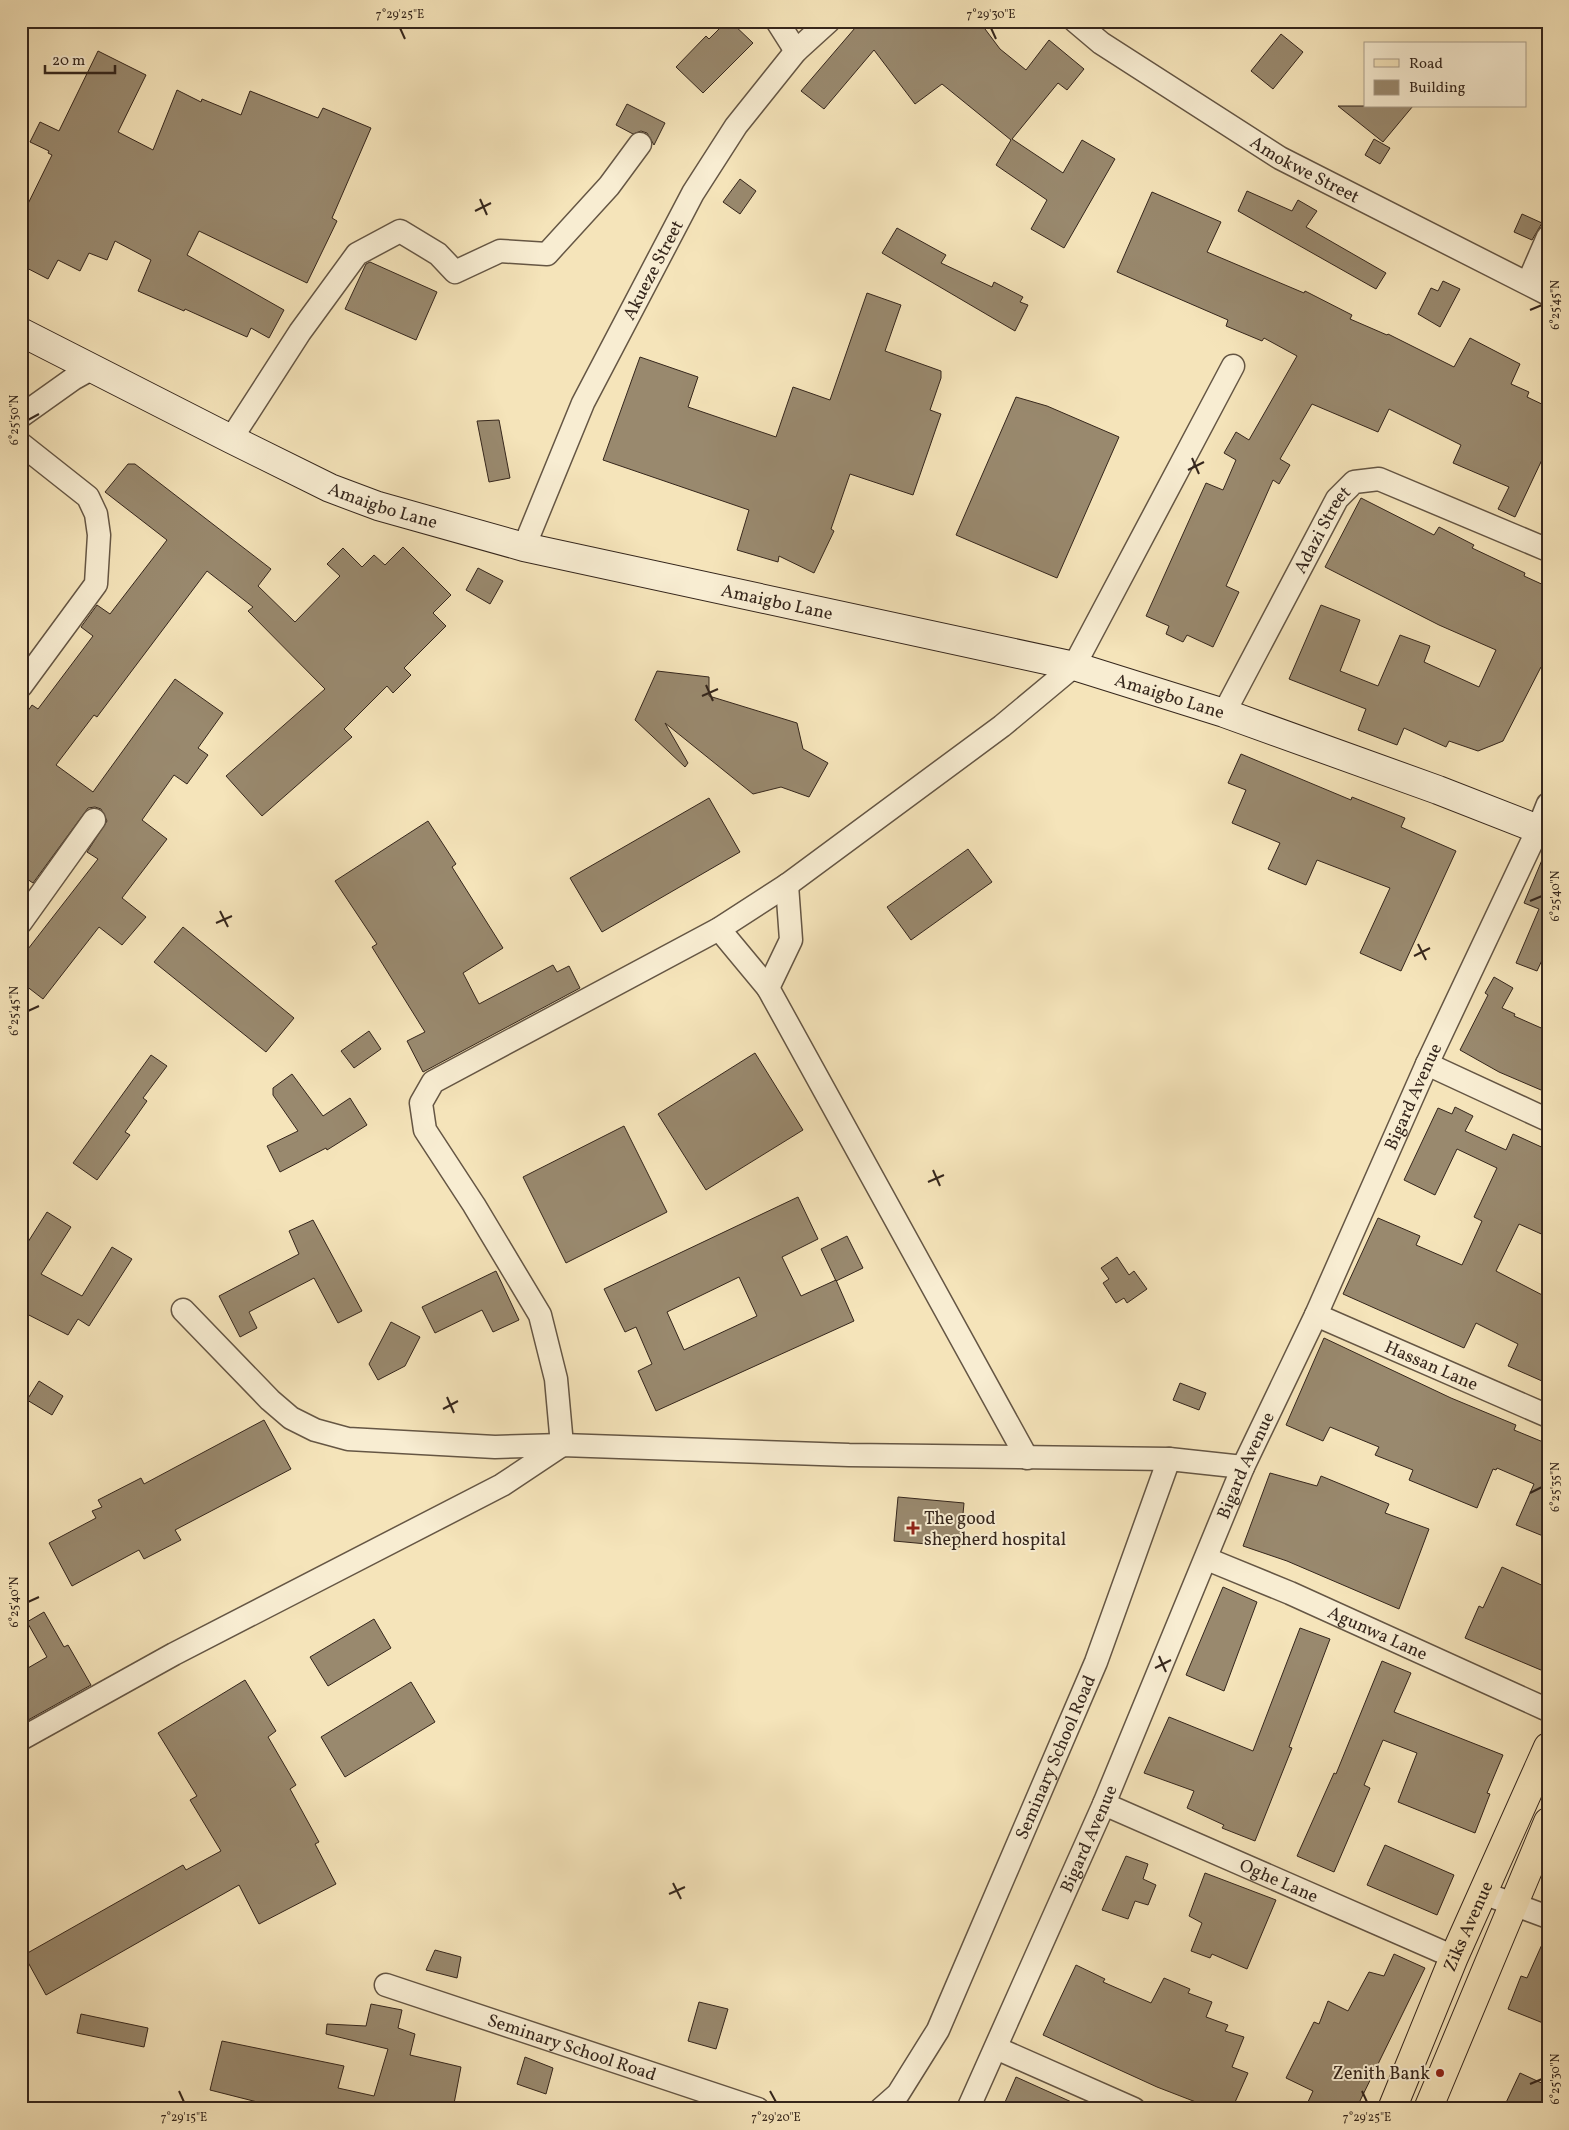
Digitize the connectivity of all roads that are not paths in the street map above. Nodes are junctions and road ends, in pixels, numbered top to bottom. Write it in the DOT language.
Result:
graph roads {
  1 [pos="777,21"];
  2 [pos="829,21"];
  3 [pos="1075,21"];
  4 [pos="796,51"];
  5 [pos="640,144"];
  6 [pos="1548,237"];
  7 [pos="1528,283"];
  8 [pos="1548,294"];
  9 [pos="21,332"];
  10 [pos="1233,366"];
  11 [pos="91,369"];
  12 [pos="21,416"];
  13 [pos="230,439"];
  14 [pos="21,444"];
  15 [pos="524,548"];
  16 [pos="1548,550"];
  17 [pos="1074,666"];
  18 [pos="21,686"];
  19 [pos="1224,713"];
  20 [pos="1548,804"];
  21 [pos="94,820"];
  22 [pos="1543,831"];
  23 [pos="787,885"];
  24 [pos="21,922"];
  25 [pos="719,929"];
  26 [pos="768,988"];
  27 [pos="1427,1064"];
  28 [pos="1548,1120"];
  29 [pos="183,1310"];
  30 [pos="1316,1315"];
  31 [pos="1548,1416"];
  32 [pos="562,1445"];
  33 [pos="1027,1458"];
  34 [pos="1169,1458"];
  35 [pos="1243,1468"];
  36 [pos="1207,1559"];
  37 [pos="1548,1710"];
  38 [pos="21,1739"];
  39 [pos="1548,1747"];
  40 [pos="1104,1804"];
  41 [pos="1548,1822"];
  42 [pos="1482,1893"];
  43 [pos="1513,1903"];
  44 [pos="1548,1917"];
  45 [pos="1454,1957"];
  46 [pos="386,1984"];
  47 [pos="996,2048"];
  48 [pos="758,2109"];
  49 [pos="881,2109"];
  50 [pos="968,2109"];
  51 [pos="1134,2109"];
  52 [pos="1392,2109"];
  53 [pos="1428,2109"];
  1 -- 4 [label="street"];
  2 -- 4 [label="street, Akueze Street"];
  3 -- 7 [label="street, Amokwe Street"];
  4 -- 15 [label="street, Akueze Street"];
  5 -- 13 [label="street"];
  6 -- 7 [label="street"];
  7 -- 8 [label="street, Amokwe Street"];
  9 -- 11 [label="main road, Amaigbo Lane"];
  10 -- 17 [label="street"];
  11 -- 12 [label="street"];
  11 -- 13 [label="main road, Amaigbo Lane"];
  13 -- 15 [label="main road, Amaigbo Lane"];
  14 -- 18 [label="street"];
  15 -- 17 [label="main road, Amaigbo Lane"];
  16 -- 19 [label="street, Adazi Street"];
  17 -- 19 [label="main road, Amaigbo Lane"];
  17 -- 23 [label="street"];
  19 -- 22 [label="main road, Amaigbo Lane"];
  20 -- 22 [label="street"];
  21 -- 24 [label="street"];
  22 -- 27 [label="street, Bigard Avenue"];
  23 -- 25 [label="street"];
  23 -- 26 [label="street"];
  25 -- 26 [label="street"];
  25 -- 32 [label="street"];
  26 -- 33 [label="street"];
  27 -- 28 [label="street"];
  27 -- 30 [label="street, Bigard Avenue"];
  29 -- 32 [label="street"];
  30 -- 31 [label="street, Hassan Lane"];
  30 -- 35 [label="street, Bigard Avenue"];
  32 -- 33 [label="street"];
  32 -- 38 [label="street"];
  33 -- 34 [label="street"];
  34 -- 35 [label="street"];
  34 -- 49 [label="street, Seminary School Road"];
  35 -- 36 [label="street, Bigard Avenue"];
  36 -- 37 [label="street, Agunwa Lane"];
  36 -- 40 [label="street, Bigard Avenue"];
  39 -- 42 [label="main road, Ziks Avenue"];
  40 -- 45 [label="street, Oghe Lane"];
  40 -- 47 [label="street, Bigard Avenue"];
  41 -- 43 [label="main road, Ziks Avenue"];
  42 -- 43 [label="street"];
  42 -- 45 [label="main road, Ziks Avenue"];
  43 -- 44 [label="street"];
  43 -- 53 [label="main road, Ziks Avenue"];
  45 -- 52 [label="main road, Ziks Avenue"];
  46 -- 48 [label="street, Seminary School Road"];
  47 -- 50 [label="street, Bigard Avenue"];
  47 -- 51 [label="street"];
}
